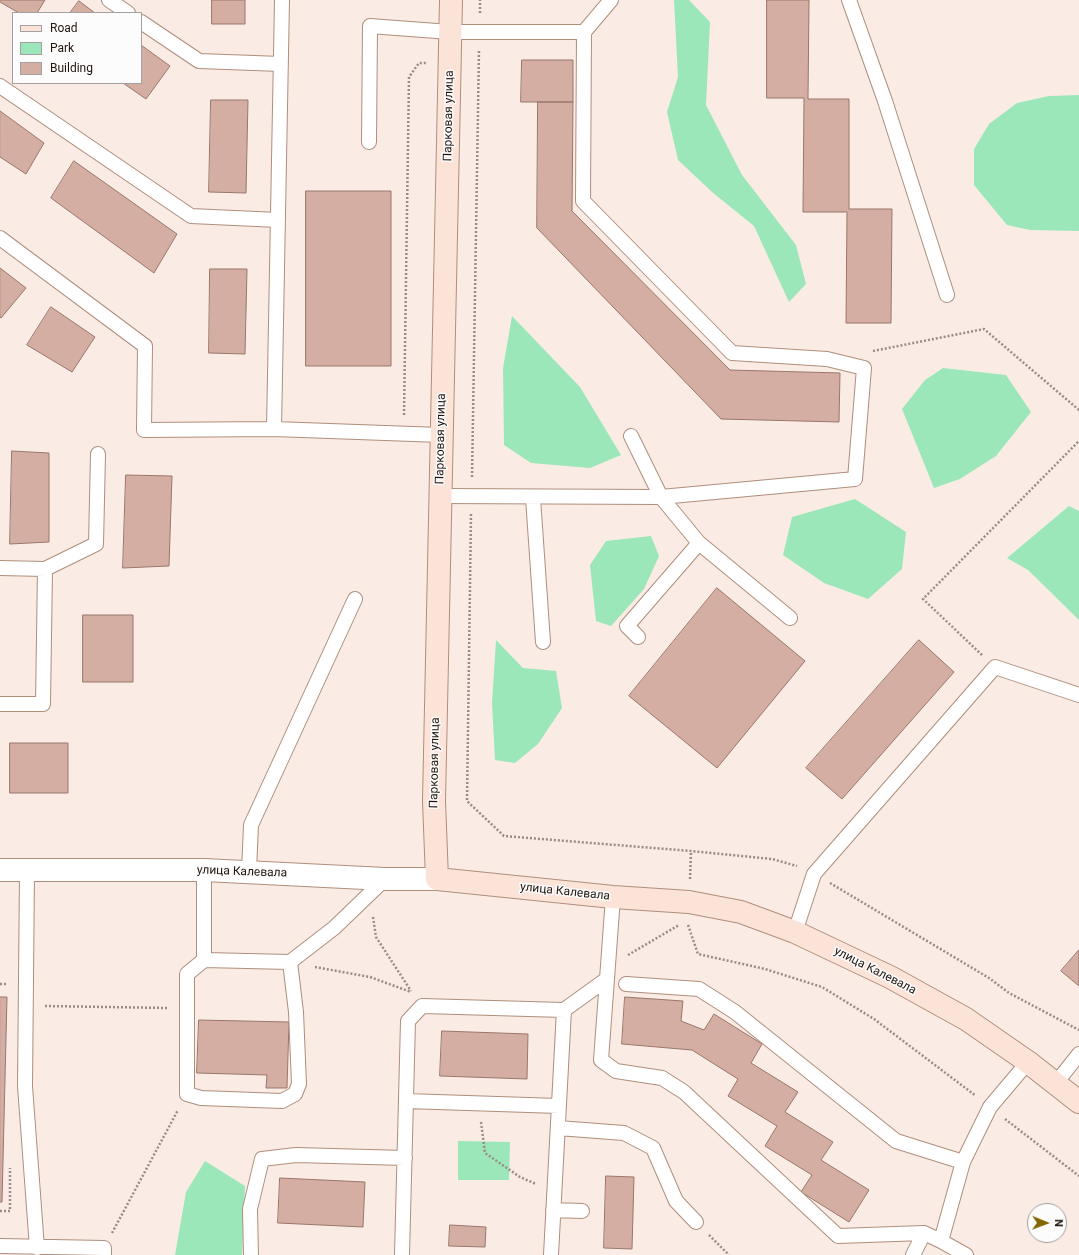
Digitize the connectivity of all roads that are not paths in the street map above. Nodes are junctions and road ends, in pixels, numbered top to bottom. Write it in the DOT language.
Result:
graph roads {
  1 [pos="109,0"];
  2 [pos="282,0"];
  3 [pos="451,0"];
  4 [pos="611,0"];
  5 [pos="849,0"];
  6 [pos="127,12"];
  7 [pos="142,23"];
  8 [pos="450,32"];
  9 [pos="584,32"];
  10 [pos="280,64"];
  11 [pos="0,86"];
  12 [pos="369,142"];
  13 [pos="278,220"];
  14 [pos="0,238"];
  15 [pos="947,295"];
  16 [pos="274,429"];
  17 [pos="441,435"];
  18 [pos="631,436"];
  19 [pos="98,454"];
  20 [pos="440,496"];
  21 [pos="661,497"];
  22 [pos="533,498"];
  23 [pos="699,543"];
  24 [pos="0,568"];
  25 [pos="45,569"];
  26 [pos="355,599"];
  27 [pos="790,618"];
  28 [pos="638,637"];
  29 [pos="543,642"];
  30 [pos="1079,695"];
  31 [pos="0,704"];
  32 [pos="0,870"];
  33 [pos="204,870"];
  34 [pos="249,871"];
  35 [pos="27,872"];
  36 [pos="385,879"];
  37 [pos="437,879"];
  38 [pos="613,897"];
  39 [pos="795,932"];
  40 [pos="204,960"];
  41 [pos="290,962"];
  42 [pos="607,973"];
  43 [pos="626,984"];
  44 [pos="564,1010"];
  45 [pos="1079,1054"];
  46 [pos="1028,1062"];
  47 [pos="1056,1083"];
  48 [pos="406,1101"];
  49 [pos="1079,1102"];
  50 [pos="559,1106"];
  51 [pos="558,1128"];
  52 [pos="405,1158"];
  53 [pos="963,1162"];
  54 [pos="553,1210"];
  55 [pos="582,1211"];
  56 [pos="696,1222"];
  57 [pos="924,1233"];
  58 [pos="941,1241"];
  59 [pos="0,1246"];
  60 [pos="37,1248"];
  61 [pos="104,1251"];
  62 [pos="251,1255"];
  63 [pos="402,1255"];
  64 [pos="551,1255"];
  65 [pos="913,1255"];
  66 [pos="966,1255"];
  1 -- 6 [label="lane"];
  2 -- 10 [label="lane"];
  3 -- 8 [label="main road, Парковая улица"];
  4 -- 9 [label="lane"];
  5 -- 15 [label="lane"];
  7 -- 10 [label="lane"];
  8 -- 9 [label="lane"];
  8 -- 12 [label="lane"];
  8 -- 17 [label="main road, Парковая улица"];
  9 -- 21 [label="lane"];
  10 -- 13 [label="lane"];
  11 -- 13 [label="lane"];
  13 -- 16 [label="lane"];
  14 -- 16 [label="lane"];
  16 -- 17 [label="lane"];
  17 -- 20 [label="main road, Парковая улица"];
  18 -- 21 [label="lane"];
  19 -- 25 [label="lane"];
  20 -- 22 [label="lane"];
  20 -- 37 [label="main road, Парковая улица"];
  21 -- 22 [label="lane"];
  21 -- 23 [label="lane"];
  22 -- 29 [label="lane"];
  23 -- 27 [label="lane"];
  23 -- 28 [label="lane"];
  24 -- 25 [label="lane"];
  25 -- 31 [label="lane"];
  26 -- 34 [label="lane"];
  30 -- 39 [label="lane"];
  32 -- 35 [label="street, улица Калевала"];
  33 -- 34 [label="street, улица Калевала"];
  33 -- 35 [label="street, улица Калевала"];
  33 -- 40 [label="lane"];
  34 -- 36 [label="street, улица Калевала"];
  35 -- 60 [label="lane"];
  36 -- 37 [label="street, улица Калевала"];
  36 -- 41 [label="lane"];
  37 -- 38 [label="main road, улица Калевала"];
  38 -- 39 [label="main road, улица Калевала"];
  38 -- 42 [label="lane"];
  39 -- 46 [label="main road, улица Калевала"];
  40 -- 41 [label="lane"];
  40 -- 41 [label="lane"];
  42 -- 44 [label="lane"];
  42 -- 57 [label="lane"];
  43 -- 53 [label="lane"];
  44 -- 48 [label="lane"];
  44 -- 50 [label="lane"];
  45 -- 47 [label="lane"];
  46 -- 47 [label="main road, улица Калевала"];
  46 -- 53 [label="lane"];
  47 -- 49 [label="main road, улица Калевала"];
  48 -- 50 [label="lane"];
  48 -- 52 [label="lane"];
  50 -- 51 [label="lane"];
  51 -- 54 [label="lane"];
  51 -- 56 [label="lane"];
  52 -- 62 [label="lane"];
  52 -- 63 [label="lane"];
  53 -- 58 [label="lane"];
  54 -- 55 [label="lane"];
  54 -- 64 [label="lane"];
  57 -- 58 [label="lane"];
  57 -- 65 [label="lane"];
  58 -- 66 [label="lane"];
  59 -- 60 [label="lane"];
  60 -- 61 [label="lane"];
}
